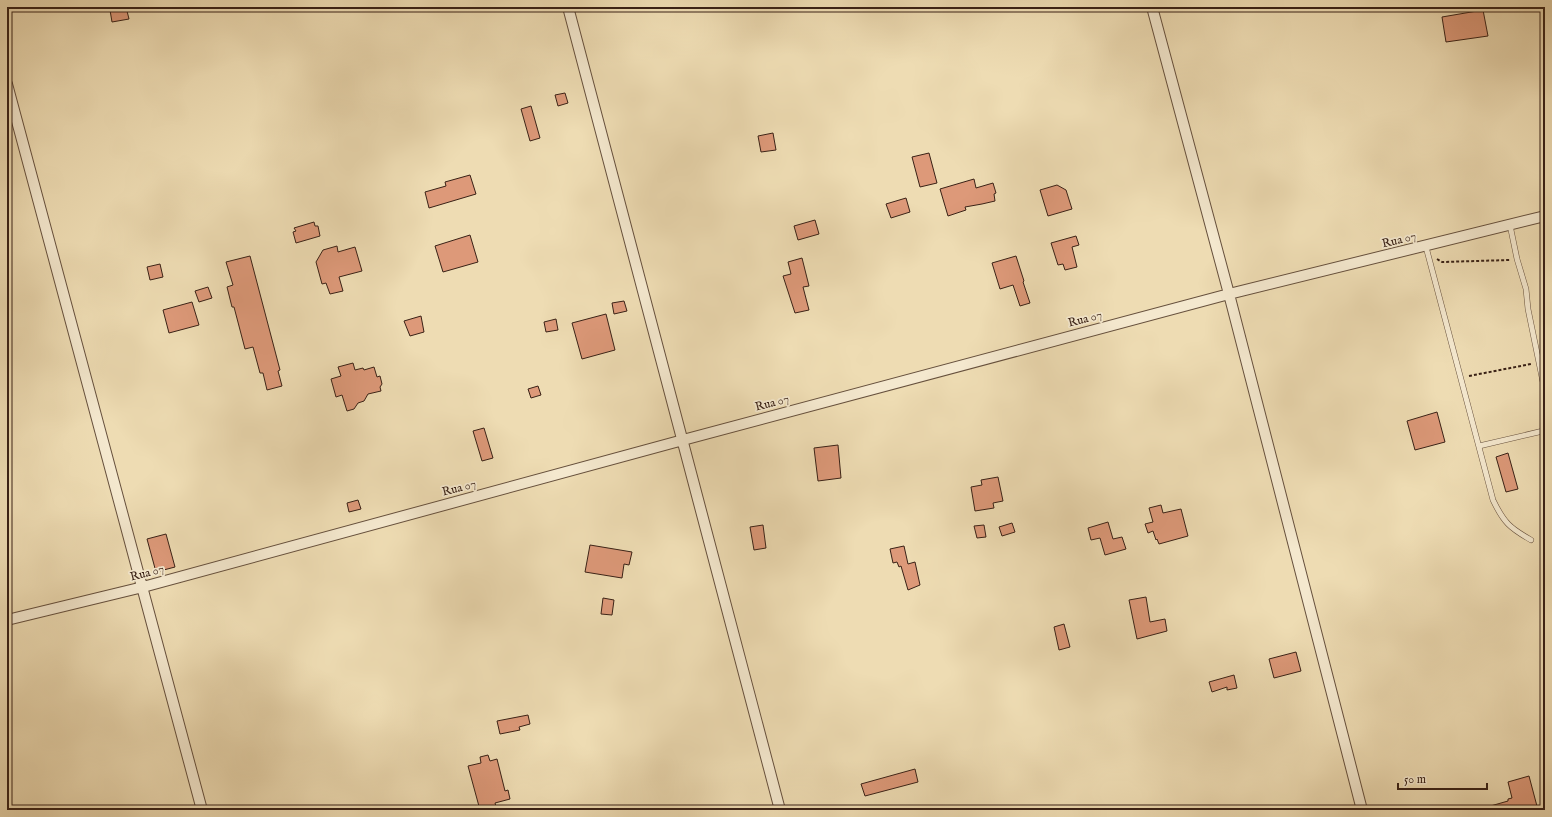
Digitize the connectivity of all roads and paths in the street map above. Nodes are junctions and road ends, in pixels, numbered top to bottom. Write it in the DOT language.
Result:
graph roads {
  1 [pos="568,7"];
  2 [pos="1152,7"];
  3 [pos="7,84"];
  4 [pos="1545,216"];
  5 [pos="1510,225"];
  6 [pos="1428,246"];
  7 [pos="1517,259"];
  8 [pos="1229,294"];
  9 [pos="1538,363"];
  10 [pos="1460,374"];
  11 [pos="1545,392"];
  12 [pos="1545,429"];
  13 [pos="683,440"];
  14 [pos="1479,446"];
  15 [pos="1531,540"];
  16 [pos="143,587"];
  17 [pos="7,620"];
  18 [pos="202,810"];
  19 [pos="780,810"];
  20 [pos="1362,810"];
  1 -- 13 [label="street"];
  2 -- 8 [label="street"];
  3 -- 16 [label="street"];
  4 -- 5 [label="street, Rua 07"];
  5 -- 6 [label="street, Rua 07"];
  5 -- 7 [label="lane"];
  6 -- 7 [label="path"];
  6 -- 8 [label="street, Rua 07"];
  6 -- 10 [label="lane"];
  7 -- 9 [label="lane"];
  8 -- 13 [label="street, Rua 07"];
  8 -- 20 [label="street"];
  9 -- 10 [label="path"];
  9 -- 11 [label="lane"];
  10 -- 14 [label="lane"];
  12 -- 14 [label="lane"];
  13 -- 16 [label="street, Rua 07"];
  13 -- 19 [label="street"];
  14 -- 15 [label="lane"];
  16 -- 17 [label="street, Rua 07"];
  16 -- 18 [label="street"];
}
